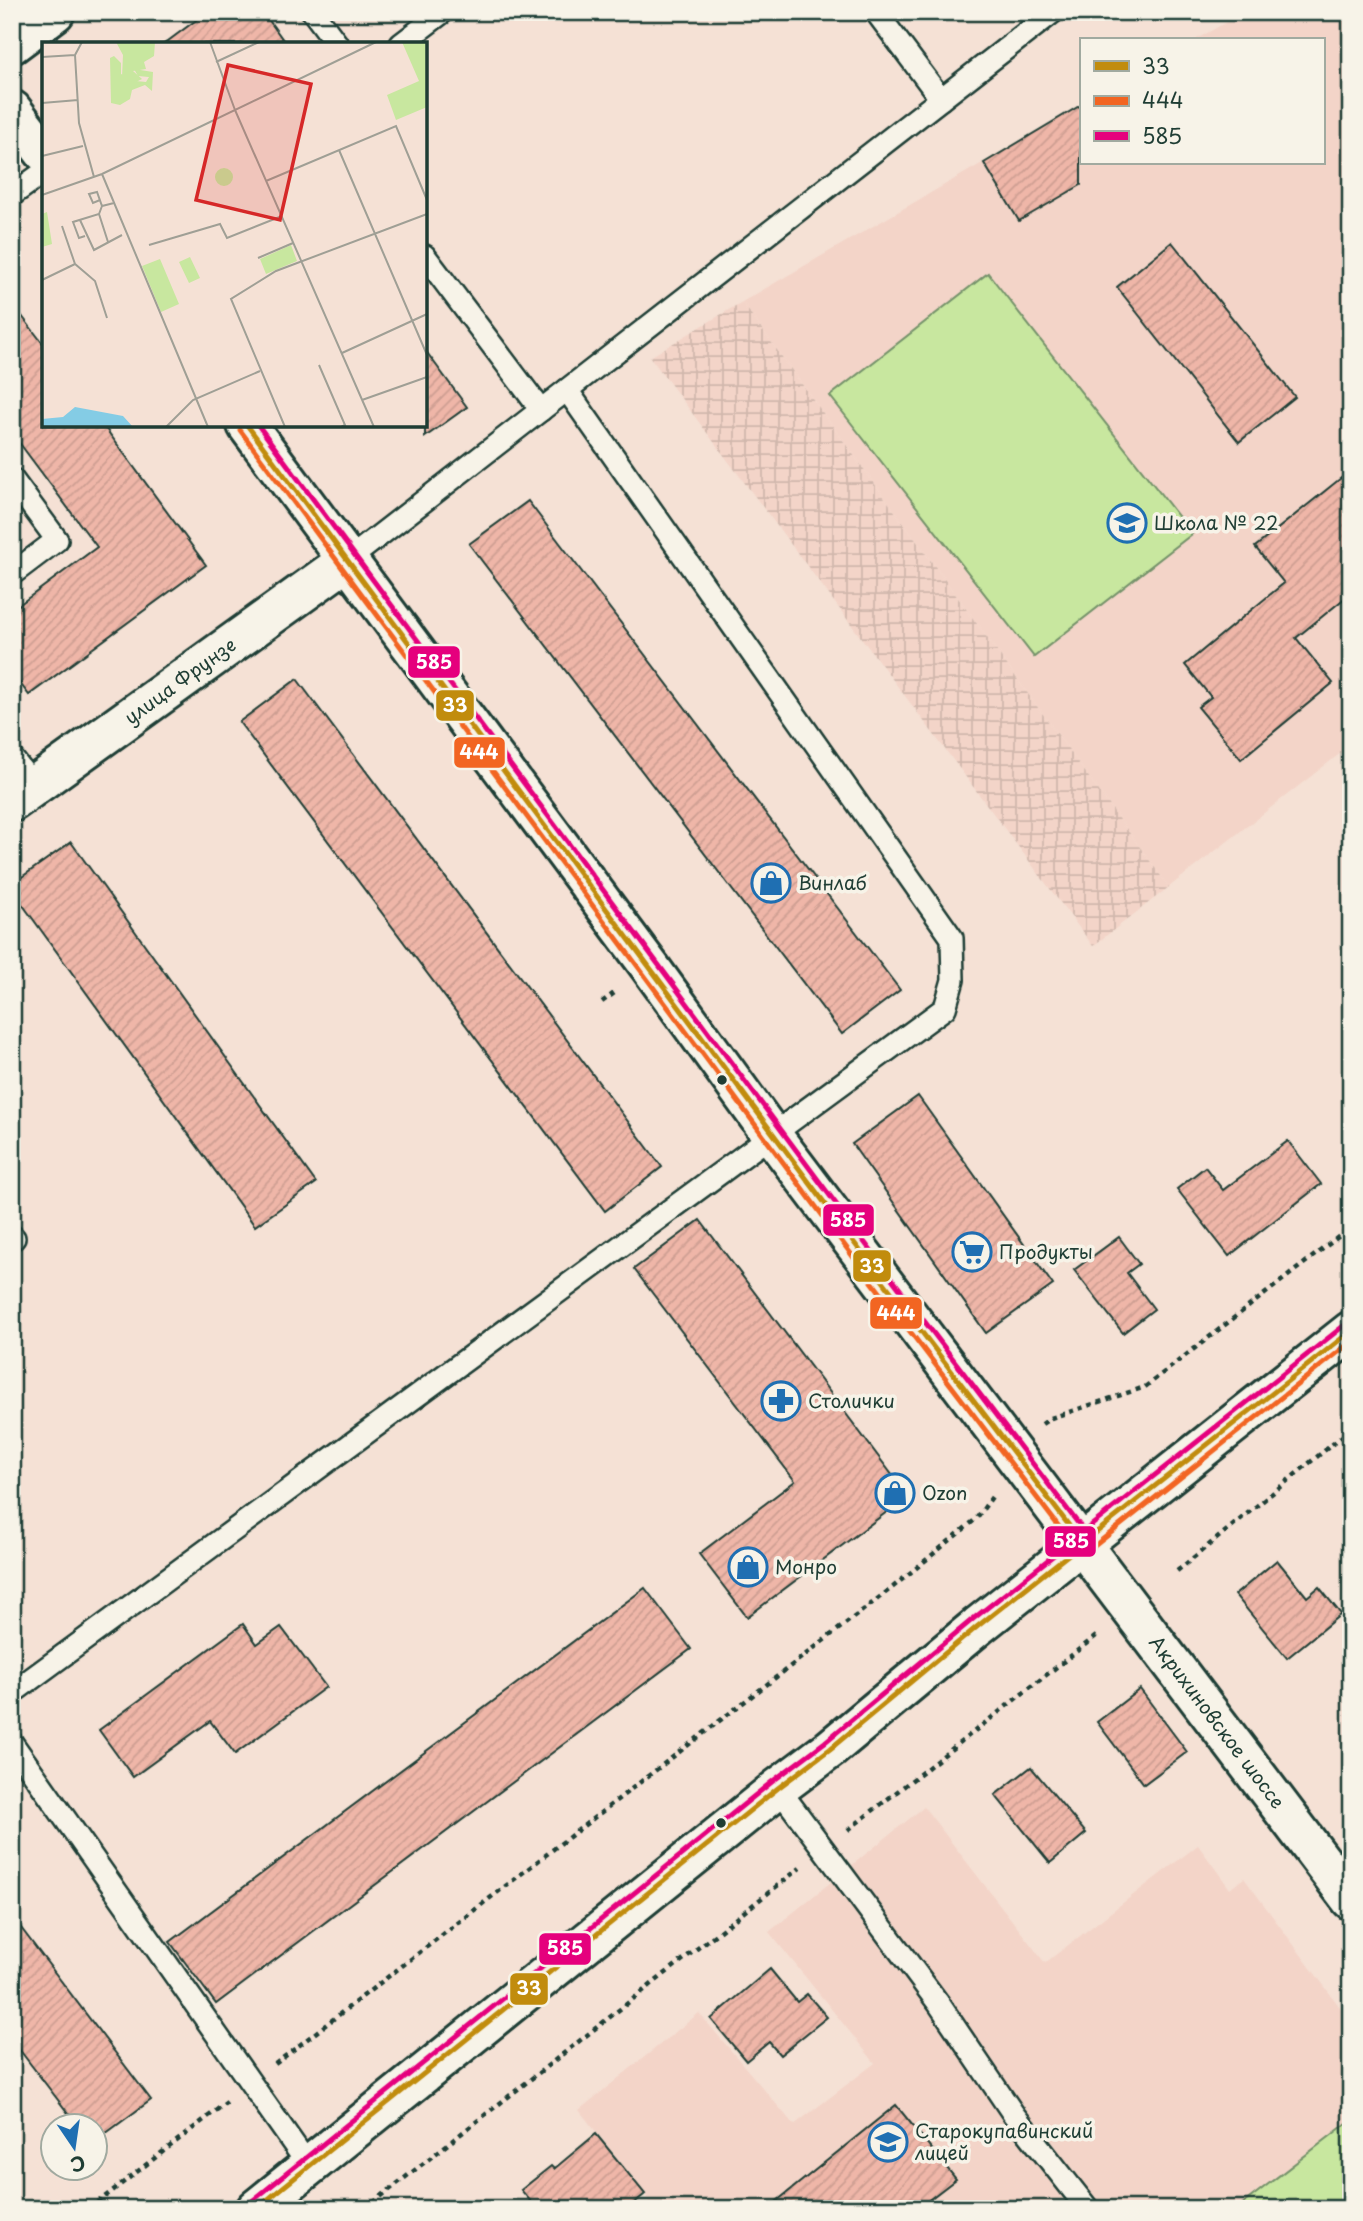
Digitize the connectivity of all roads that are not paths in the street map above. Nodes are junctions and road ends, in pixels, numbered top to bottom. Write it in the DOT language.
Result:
graph roads {
  1 [pos="55,12"];
  2 [pos="313,12"];
  3 [pos="443,12"];
  4 [pos="876,12"];
  5 [pos="1053,12"];
  6 [pos="336,42"];
  7 [pos="404,42"];
  8 [pos="12,44"];
  9 [pos="941,99"];
  10 [pos="12,110"];
  11 [pos="42,149"];
  12 [pos="42,173"];
  13 [pos="12,195"];
  14 [pos="427,259"];
  15 [pos="567,390"];
  16 [pos="541,410"];
  17 [pos="248,427"];
  18 [pos="12,479"];
  19 [pos="348,560"];
  20 [pos="12,574"];
  21 [pos="19,782"];
  22 [pos="771,1134"];
  23 [pos="1351,1331"];
  24 [pos="1083,1544"];
  25 [pos="12,1693"];
  26 [pos="12,1743"];
  27 [pos="778,1788"];
  28 [pos="1351,1900"];
  29 [pos="309,2166"];
  30 [pos="256,2209"];
  31 [pos="1088,2209"];
  1 -- 8 [label="street"];
  2 -- 6 [label="lane"];
  3 -- 7 [label="lane"];
  4 -- 9 [label="lane"];
  5 -- 9 [label="lane"];
  9 -- 15 [label="lane"];
  10 -- 11 [label="street"];
  12 -- 13 [label="lane"];
  14 -- 16 [label="lane"];
  15 -- 16 [label="lane"];
  15 -- 22 [label="lane"];
  16 -- 19 [label="lane"];
  17 -- 19 [label="street, Акрихиновское шоссе"];
  18 -- 20 [label="lane"];
  19 -- 21 [label="street, улица Фрунзе"];
  19 -- 22 [label="street, Акрихиновское шоссе"];
  22 -- 24 [label="street, Акрихиновское шоссе"];
  22 -- 25 [label="lane"];
  23 -- 24 [label="street"];
  24 -- 27 [label="street"];
  24 -- 28 [label="street, Акрихиновское шоссе"];
  26 -- 29 [label="lane"];
  27 -- 29 [label="street"];
  27 -- 31 [label="lane"];
  29 -- 30 [label="street"];
}
